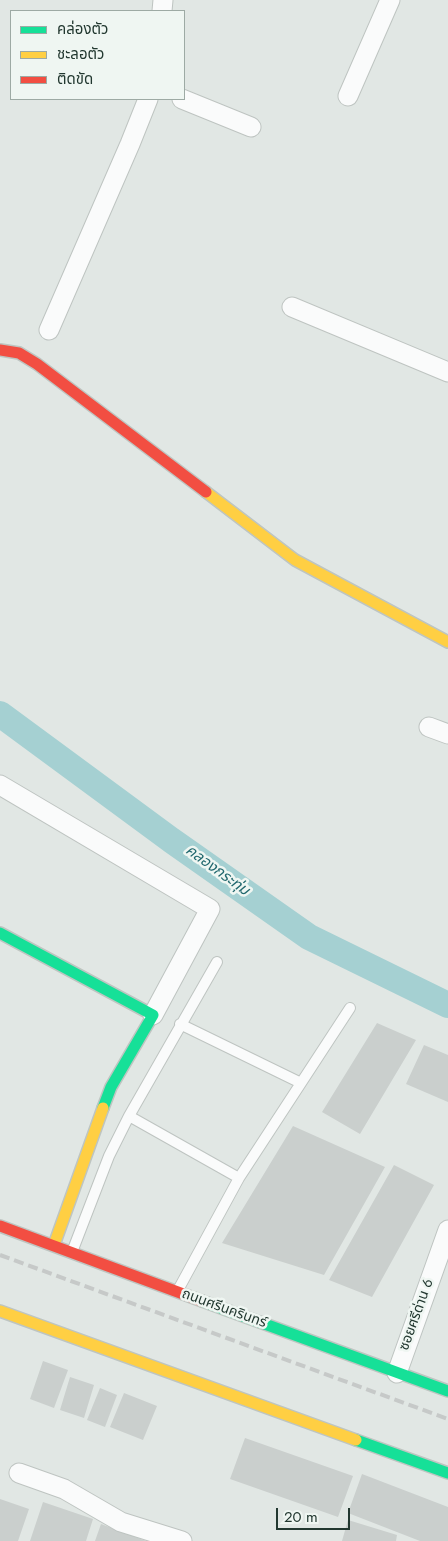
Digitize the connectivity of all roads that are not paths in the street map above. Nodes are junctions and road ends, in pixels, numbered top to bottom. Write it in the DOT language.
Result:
graph roads {
  1 [pos="390,0"];
  2 [pos="348,96"];
  3 [pos="148,100"];
  4 [pos="184,100"];
  5 [pos="251,127"];
  6 [pos="292,307"];
  7 [pos="49,330"];
  8 [pos="0,350"];
  9 [pos="448,372"];
  10 [pos="448,642"];
  11 [pos="429,726"];
  12 [pos="448,734"];
  13 [pos="0,785"];
  14 [pos="0,933"];
  15 [pos="217,962"];
  16 [pos="350,1008"];
  17 [pos="153,1015"];
  18 [pos="180,1024"];
  19 [pos="301,1083"];
  20 [pos="129,1116"];
  21 [pos="239,1178"];
  22 [pos="0,1226"];
  23 [pos="448,1230"];
  24 [pos="54,1245"];
  25 [pos="72,1252"];
  26 [pos="177,1291"];
  27 [pos="0,1311"];
  28 [pos="396,1373"];
  29 [pos="448,1391"];
  30 [pos="19,1473"];
  31 [pos="448,1473"];
  32 [pos="182,1541"];
  1 -- 2 [label="street"];
  3 -- 7 [label="street"];
  4 -- 5 [label="street"];
  6 -- 9 [label="street"];
  8 -- 10 [label="main road"];
  11 -- 12 [label="street"];
  13 -- 17 [label="street"];
  14 -- 17 [label="main road"];
  15 -- 18 [label="lane"];
  16 -- 19 [label="lane"];
  17 -- 24 [label="main road"];
  18 -- 19 [label="lane"];
  18 -- 20 [label="lane"];
  19 -- 21 [label="lane"];
  20 -- 21 [label="lane"];
  20 -- 25 [label="lane"];
  21 -- 26 [label="lane"];
  22 -- 24 [label="main road, ถนนศรีนครินทร์"];
  23 -- 28 [label="street, ซอยศรีด่าน 6"];
  24 -- 25 [label="main road, ถนนศรีนครินทร์"];
  25 -- 26 [label="main road, ถนนศรีนครินทร์"];
  26 -- 28 [label="main road, ถนนศรีนครินทร์"];
  27 -- 31 [label="main road"];
  28 -- 29 [label="main road, ถนนศรีนครินทร์"];
  30 -- 32 [label="street"];
}
